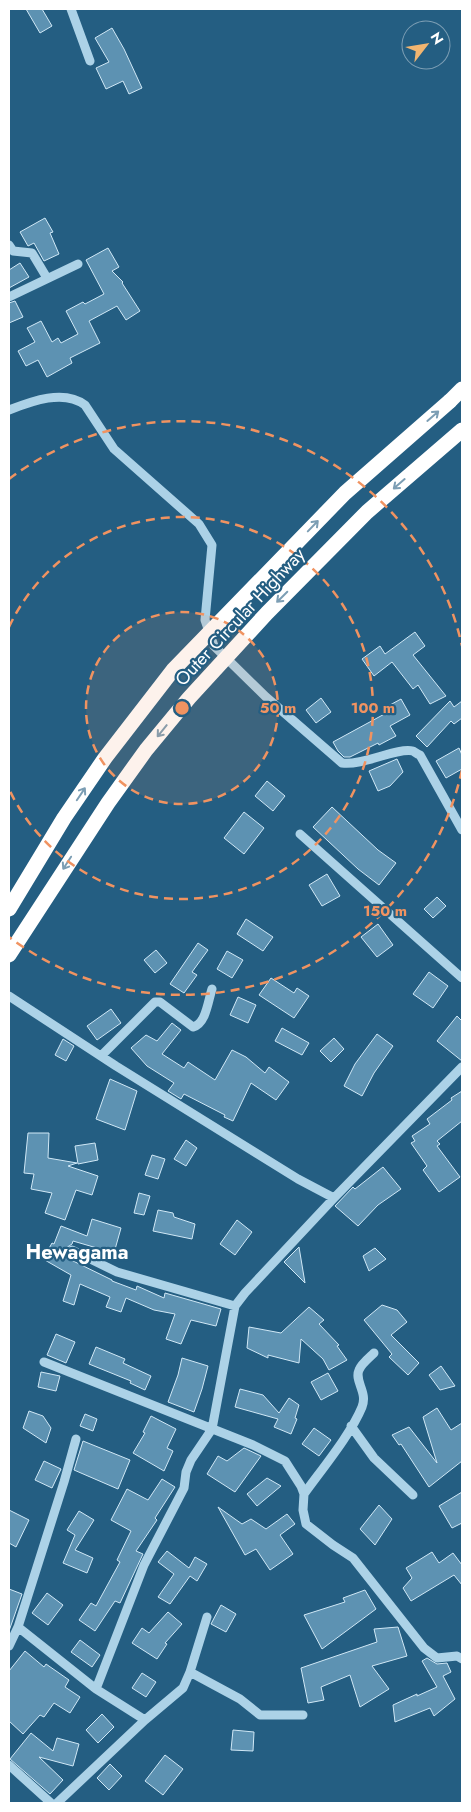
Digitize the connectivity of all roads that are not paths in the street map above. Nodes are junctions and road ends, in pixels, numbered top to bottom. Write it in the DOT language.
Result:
graph roads {
  1 [pos="71,9"];
  2 [pos="90,61"];
  3 [pos="9,245"];
  4 [pos="78,264"];
  5 [pos="48,278"];
  6 [pos="9,297"];
  7 [pos="458,394"];
  8 [pos="9,410"];
  9 [pos="462,430"];
  10 [pos="462,438"];
  11 [pos="419,467"];
  12 [pos="462,830"];
  13 [pos="300,834"];
  14 [pos="9,909"];
  15 [pos="9,955"];
  16 [pos="462,978"];
  17 [pos="212,989"];
  18 [pos="9,996"];
  19 [pos="101,1056"];
  20 [pos="462,1067"];
  21 [pos="334,1198"];
  22 [pos="72,1250"];
  23 [pos="235,1306"];
  24 [pos="374,1353"];
  25 [pos="44,1362"];
  26 [pos="351,1426"];
  27 [pos="212,1429"];
  28 [pos="76,1439"];
  29 [pos="304,1494"];
  30 [pos="413,1495"];
  31 [pos="207,1618"];
  32 [pos="18,1627"];
  33 [pos="9,1646"];
  34 [pos="462,1659"];
  35 [pos="190,1672"];
  36 [pos="96,1689"];
  37 [pos="303,1715"];
  38 [pos="145,1720"];
  39 [pos="9,1766"];
  40 [pos="51,1803"];
  41 [pos="57,1803"];
  1 -- 2 [label="street"];
  3 -- 5 [label="street"];
  4 -- 5 [label="street"];
  5 -- 6 [label="street"];
  14 -- 7 [label="highway, Outer Circular Highway, one-way, bridge"];
  8 -- 12 [label="street"];
  9 -- 11 [label="highway, Outer Circular Highway, bridge"];
  10 -- 11 [label="highway"];
  11 -- 15 [label="highway, Outer Circular Highway, one-way, bridge"];
  13 -- 16 [label="street"];
  17 -- 19 [label="street"];
  18 -- 19 [label="street"];
  19 -- 21 [label="street"];
  20 -- 21 [label="street"];
  21 -- 23 [label="street"];
  22 -- 23 [label="street"];
  23 -- 27 [label="street"];
  24 -- 26 [label="street"];
  25 -- 27 [label="street"];
  26 -- 29 [label="street"];
  26 -- 30 [label="street"];
  27 -- 29 [label="street"];
  27 -- 36 [label="street"];
  28 -- 32 [label="street"];
  29 -- 34 [label="street"];
  31 -- 35 [label="street"];
  32 -- 33 [label="street"];
  32 -- 36 [label="street"];
  35 -- 37 [label="street"];
  35 -- 38 [label="street"];
  36 -- 38 [label="street"];
  38 -- 41 [label="street"];
  39 -- 40 [label="street"];
}
